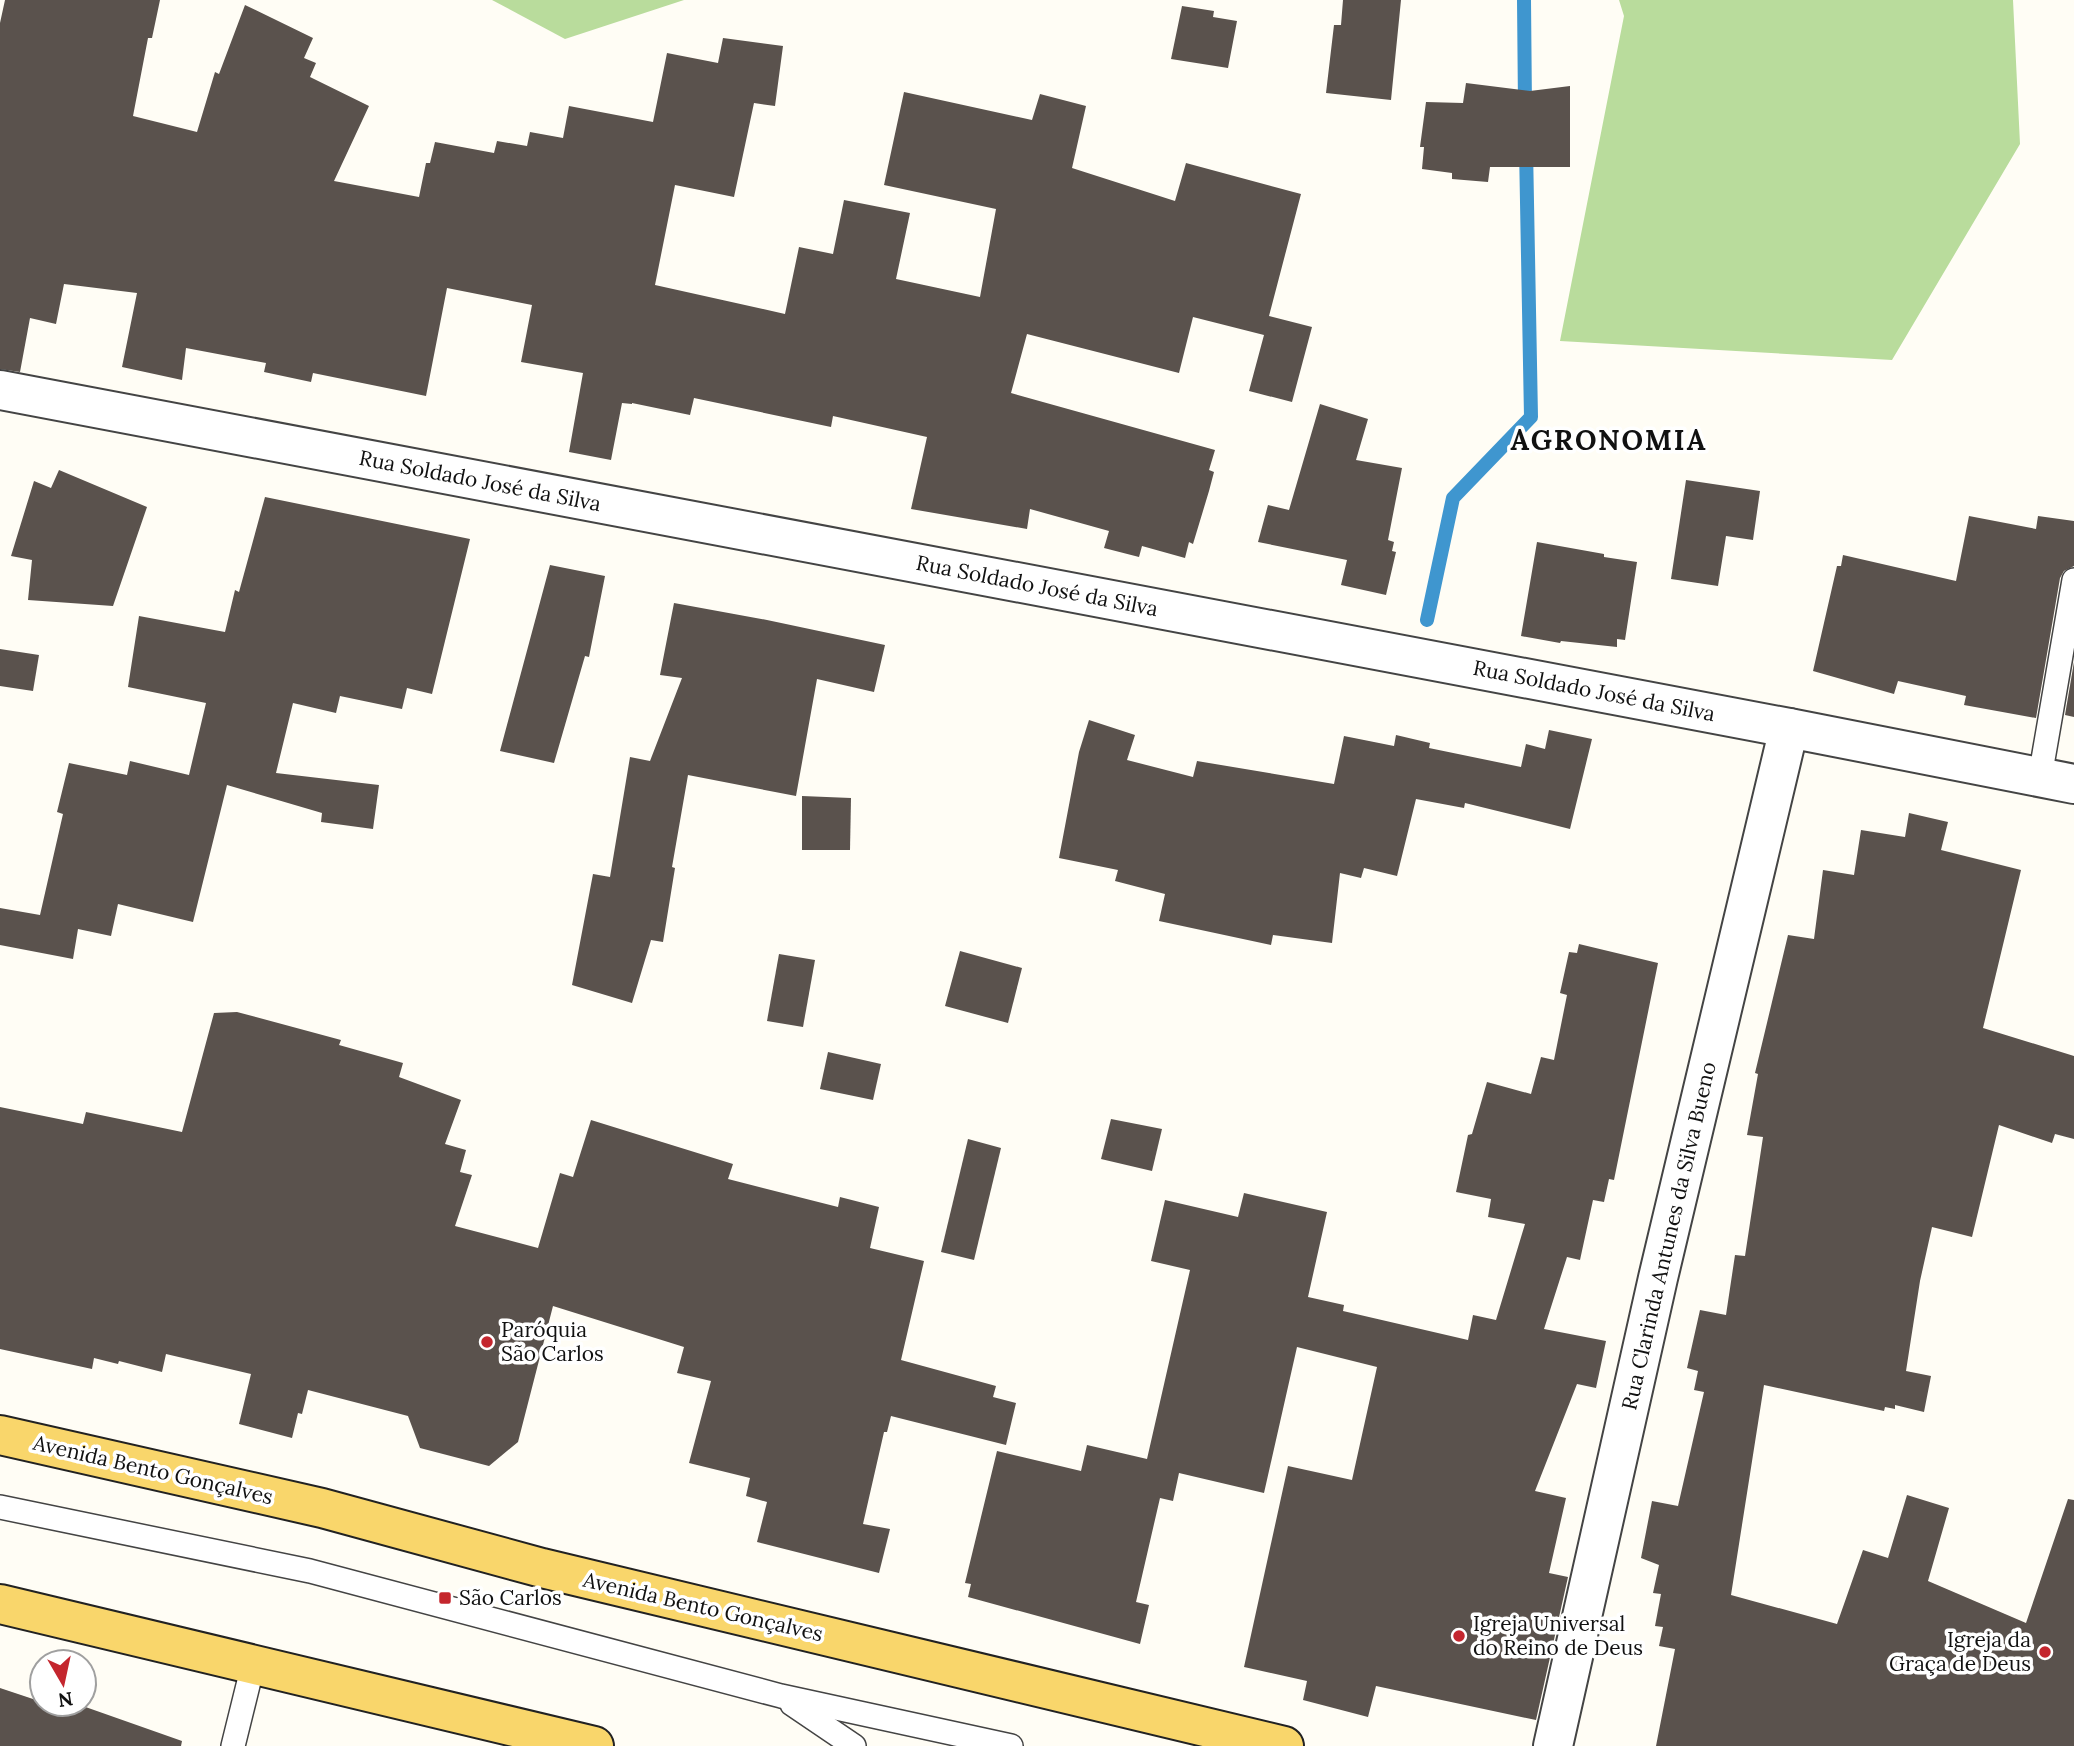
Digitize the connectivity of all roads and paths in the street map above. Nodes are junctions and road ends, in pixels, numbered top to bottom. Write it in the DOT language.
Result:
graph roads {
  1 [pos="0,390"];
  2 [pos="2074,580"];
  3 [pos="1789,728"];
  4 [pos="2057,780"];
  5 [pos="0,1435"];
  6 [pos="0,1507"];
  7 [pos="0,1604"];
  8 [pos="253,1665"];
  9 [pos="780,1696"];
  10 [pos="233,1746"];
  11 [pos="594,1746"];
  12 [pos="854,1746"];
  13 [pos="1011,1746"];
  14 [pos="1284,1746"];
  15 [pos="1553,1746"];
  1 -- 3 [label="street, Rua Soldado José da Silva"];
  2 -- 4 [label="lane"];
  3 -- 4 [label="street, Rua Soldado José da Silva"];
  3 -- 15 [label="street, Rua Clarinda Antunes da Silva Bueno"];
  5 -- 14 [label="main road, Avenida Bento Gonçalves"];
  6 -- 9 [label="lane"];
  7 -- 8 [label="main road"];
  8 -- 10 [label="lane"];
  8 -- 11 [label="main road"];
  9 -- 12 [label="lane"];
  9 -- 13 [label="lane"];
}
